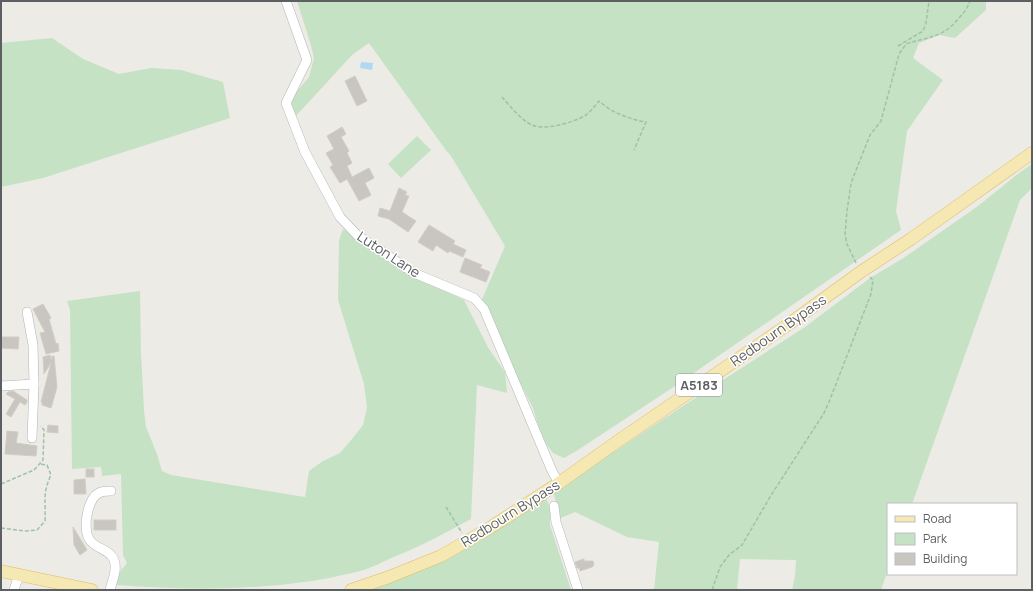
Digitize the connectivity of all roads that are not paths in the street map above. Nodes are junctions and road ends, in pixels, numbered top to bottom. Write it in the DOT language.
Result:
graph roads {
  1 [pos="286,1"];
  2 [pos="1032,153"];
  3 [pos="27,312"];
  4 [pos="34,384"];
  5 [pos="1,386"];
  6 [pos="32,438"];
  7 [pos="559,483"];
  8 [pos="110,491"];
  9 [pos="554,506"];
  10 [pos="1,571"];
  11 [pos="19,575"];
  12 [pos="14,590"];
  13 [pos="92,590"];
  14 [pos="110,590"];
  15 [pos="351,590"];
  16 [pos="578,590"];
  1 -- 7 [label="street, Luton Lane"];
  2 -- 7 [label="main road, Redbourn Bypass / A5183"];
  3 -- 4 [label="street"];
  4 -- 5 [label="street"];
  4 -- 6 [label="street"];
  7 -- 15 [label="main road, Redbourn Bypass / A5183"];
  8 -- 14 [label="street"];
  9 -- 16 [label="street"];
  10 -- 11 [label="main road"];
  11 -- 12 [label="street"];
  11 -- 13 [label="main road"];
}
